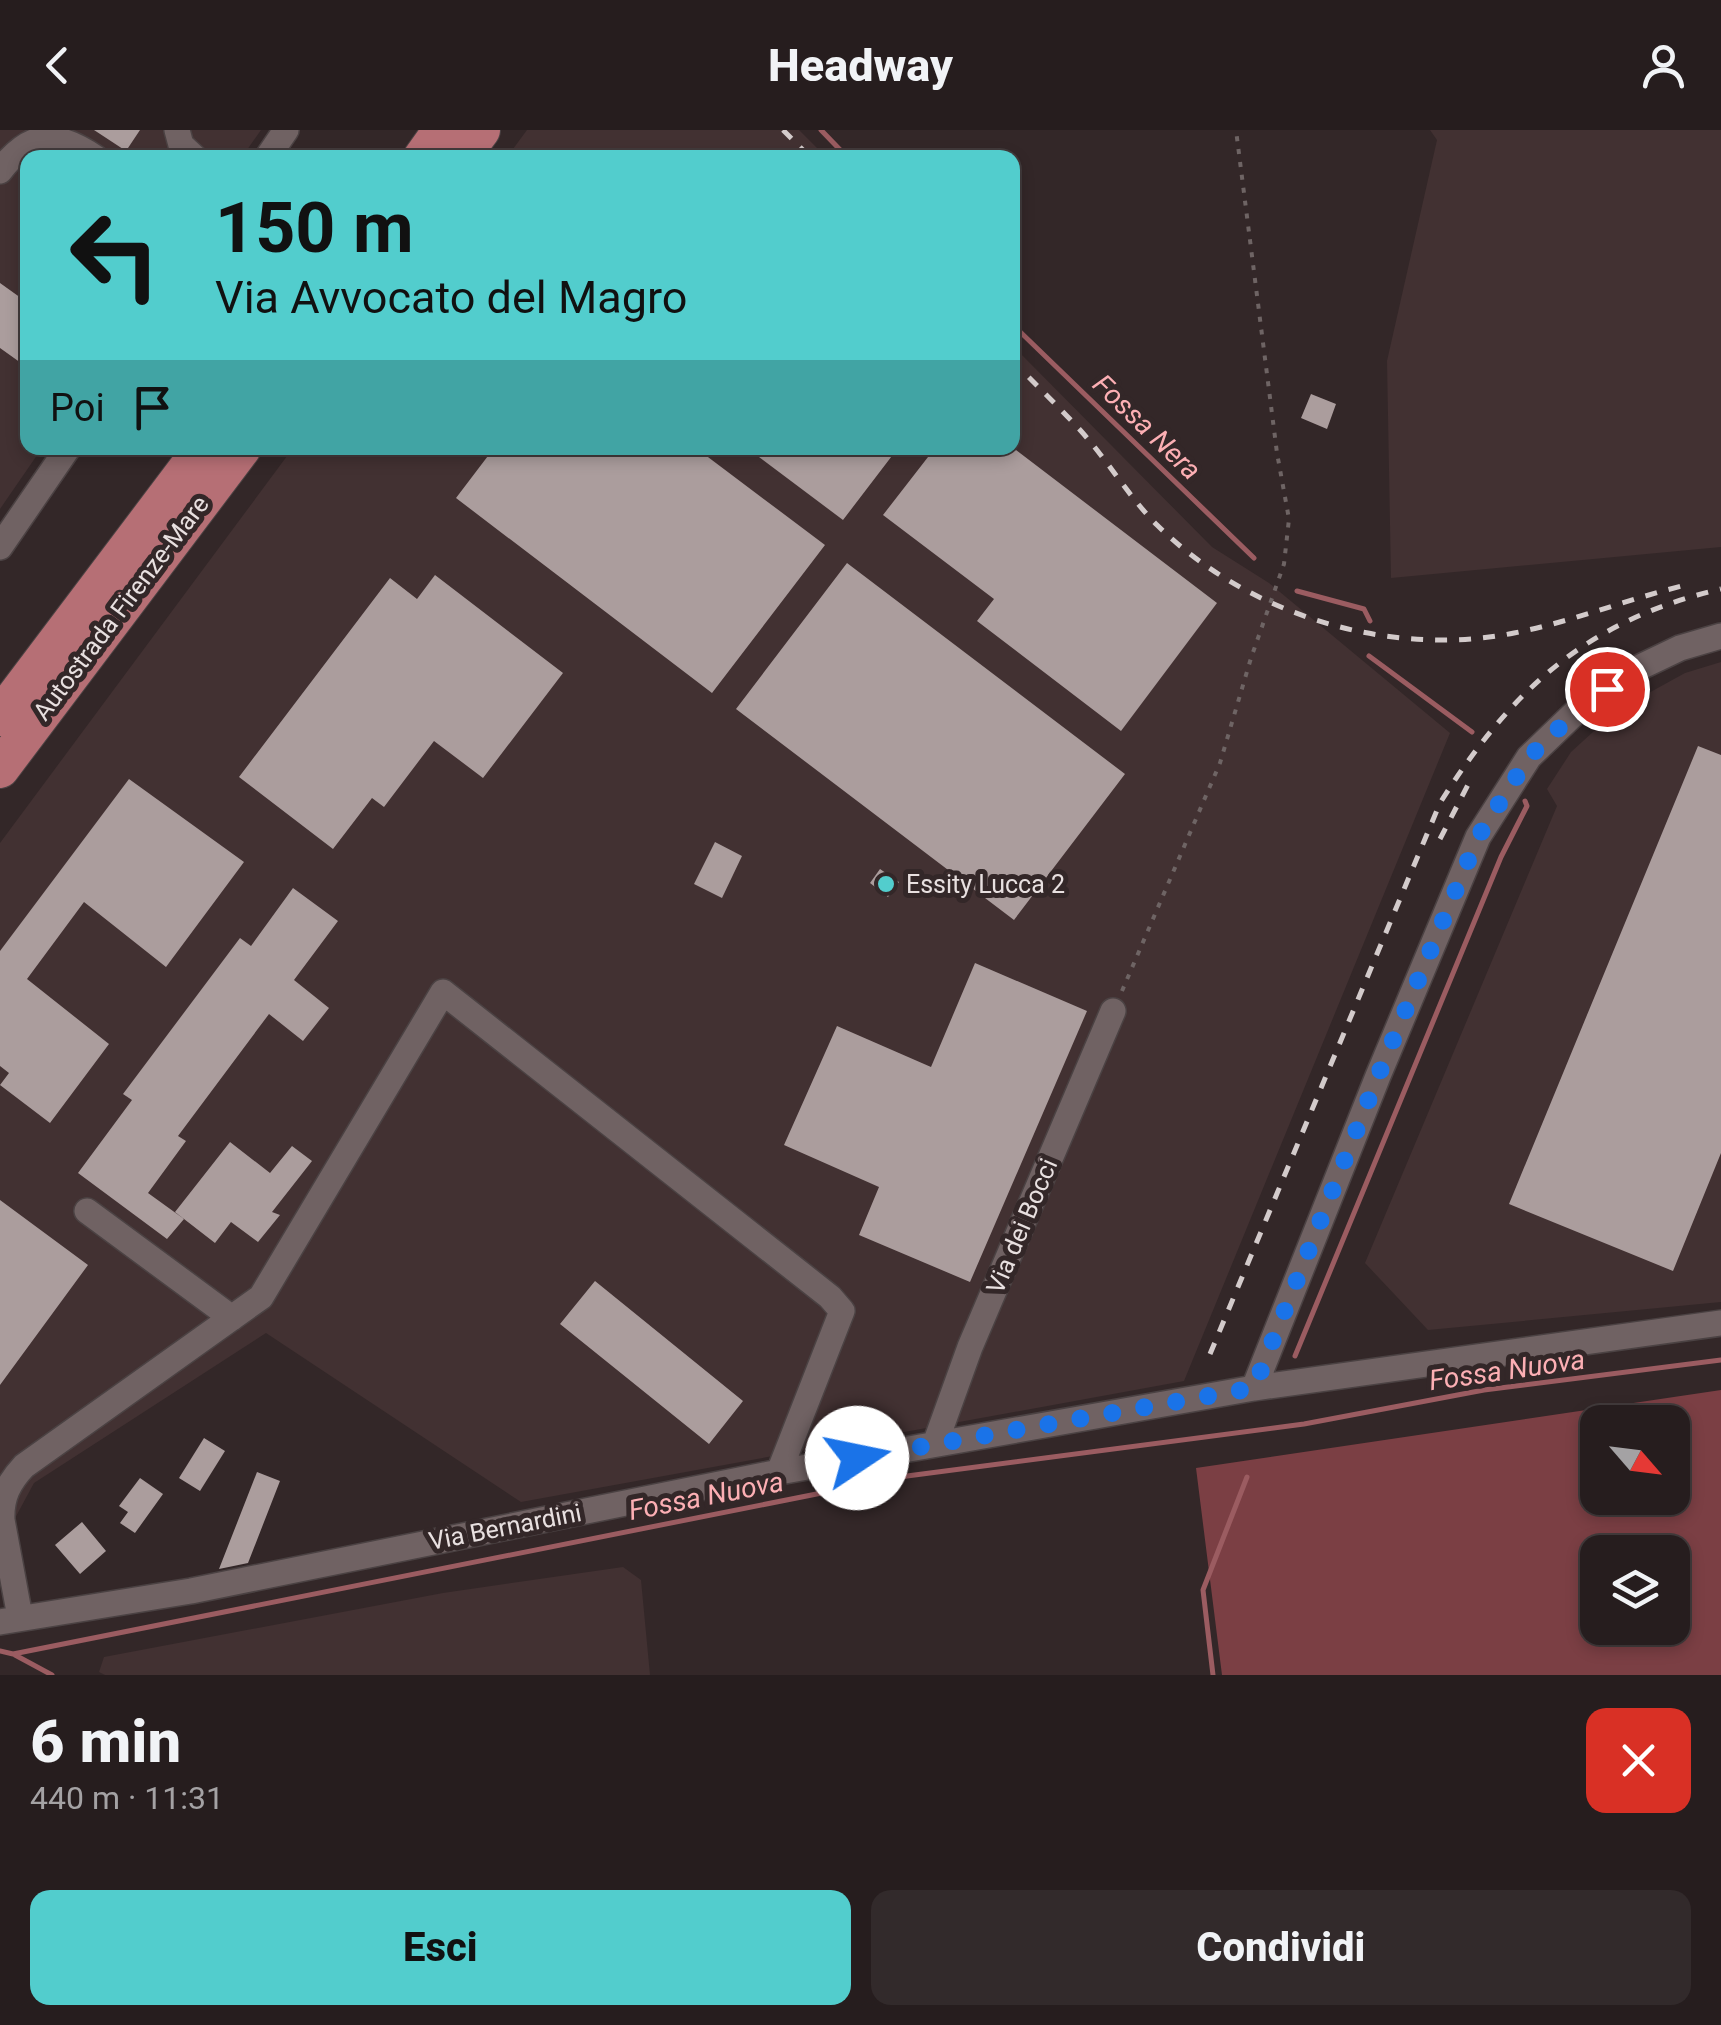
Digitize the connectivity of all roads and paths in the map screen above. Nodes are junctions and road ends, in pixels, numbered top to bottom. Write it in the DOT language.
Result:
graph roads {
  1 [pos="1236,130"];
  2 [pos="20,150"];
  3 [pos="20,150"];
  4 [pos="84,150"];
  5 [pos="0,171"];
  6 [pos="63,455"];
  7 [pos="198,455"];
  8 [pos="237,455"];
  9 [pos="0,547"];
  10 [pos="1721,636"];
  11 [pos="0,717"];
  12 [pos="0,769"];
  13 [pos="1114,1011"];
  14 [pos="87,1211"];
  15 [pos="232,1318"];
  16 [pos="1721,1323"];
  17 [pos="1254,1388"];
  18 [pos="935,1444"];
  19 [pos="779,1472"];
  20 [pos="10,1620"];
  1 -- 13 [label="path"];
  2 -- 4 [label="street"];
  3 -- 5 [label="street"];
  6 -- 9 [label="street"];
  7 -- 11 [label="highway, Autostrada Firenze-Mare"];
  8 -- 12 [label="highway, Autostrada Firenze-Mare"];
  10 -- 17 [label="street"];
  13 -- 18 [label="street, Via dei Bocci"];
  14 -- 15 [label="street"];
  15 -- 19 [label="street"];
  15 -- 20 [label="street"];
  16 -- 17 [label="street, Via Bernardini"];
  17 -- 18 [label="street, Via Bernardini"];
  18 -- 19 [label="street, Via Bernardini"];
  19 -- 20 [label="street, Via Bernardini"];
}
